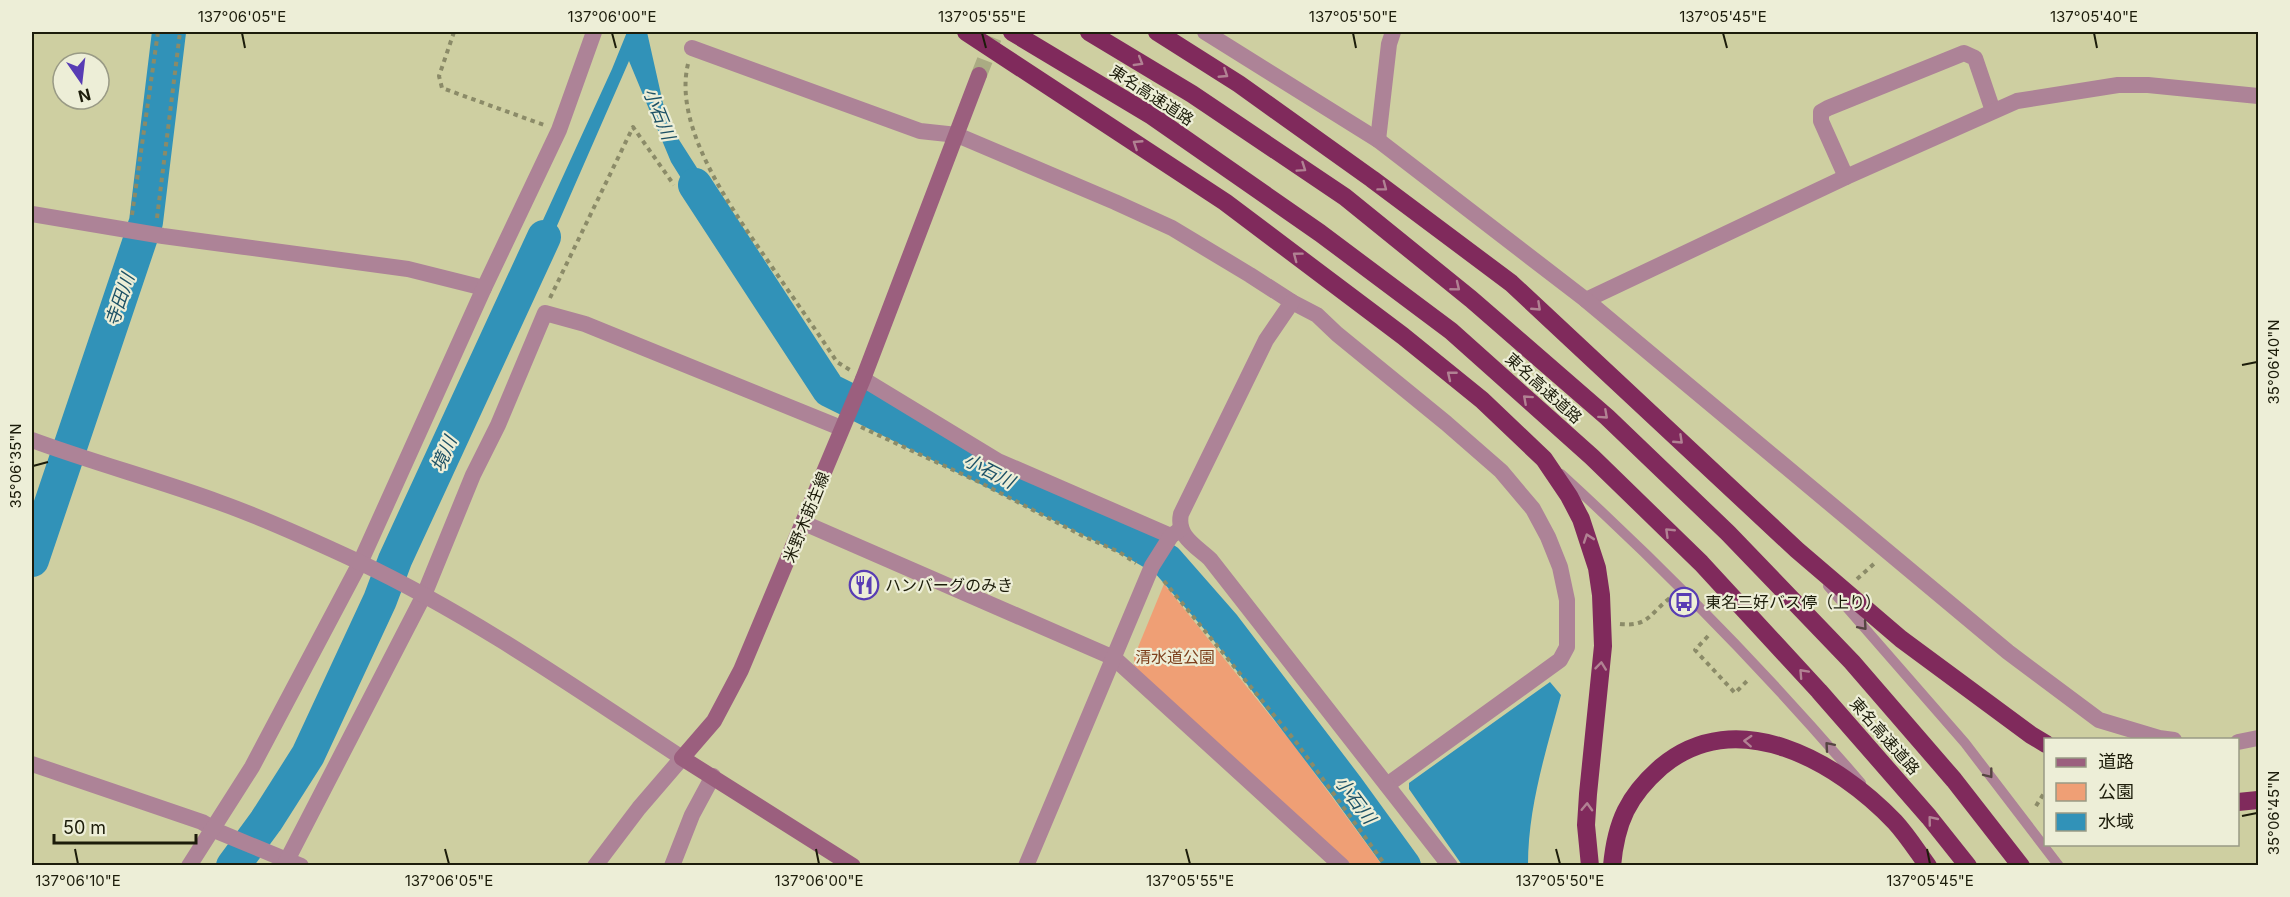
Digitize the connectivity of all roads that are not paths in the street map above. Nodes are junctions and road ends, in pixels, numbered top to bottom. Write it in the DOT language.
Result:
graph roads {
  1 [pos="594,32"];
  2 [pos="966,32"];
  3 [pos="1012,32"];
  4 [pos="1089,32"];
  5 [pos="1157,32"];
  6 [pos="1205,32"];
  7 [pos="1393,32"];
  8 [pos="692,48"];
  9 [pos="979,75"];
  10 [pos="2259,96"];
  11 [pos="1993,111"];
  12 [pos="957,135"];
  13 [pos="1378,140"];
  14 [pos="1846,177"];
  15 [pos="32,214"];
  16 [pos="484,288"];
  17 [pos="1586,300"];
  18 [pos="1292,302"];
  19 [pos="862,379"];
  20 [pos="843,425"];
  21 [pos="32,440"];
  22 [pos="1544,459"];
  23 [pos="804,523"];
  24 [pos="1172,537"];
  25 [pos="1797,550"];
  26 [pos="360,562"];
  27 [pos="424,595"];
  28 [pos="1113,658"];
  29 [pos="2159,738"];
  30 [pos="2259,738"];
  31 [pos="2239,742"];
  32 [pos="2044,743"];
  33 [pos="682,758"];
  34 [pos="32,764"];
  35 [pos="713,776"];
  36 [pos="1387,785"];
  37 [pos="2259,800"];
  38 [pos="2239,802"];
  39 [pos="1895,822"];
  40 [pos="216,830"];
  41 [pos="289,862"];
  42 [pos="189,866"];
  43 [pos="595,866"];
  44 [pos="672,866"];
  45 [pos="853,866"];
  46 [pos="1026,866"];
  47 [pos="1342,866"];
  48 [pos="1450,866"];
  49 [pos="1590,866"];
  50 [pos="1612,866"];
  51 [pos="1928,866"];
  52 [pos="1968,866"];
  53 [pos="2020,866"];
  54 [pos="2059,866"];
  1 -- 16 [label="street"];
  22 -- 2 [label="highway, one-way"];
  52 -- 3 [label="highway, 東名高速道路, one-way"];
  4 -- 53 [label="highway, 東名高速道路, one-way"];
  5 -- 25 [label="highway, one-way"];
  6 -- 13 [label="street"];
  7 -- 13 [label="street"];
  8 -- 12 [label="street"];
  9 -- 12 [label="main road, 米野木莇生線"];
  10 -- 11 [label="street"];
  11 -- 14 [label="street"];
  11 -- 14 [label="street"];
  12 -- 18 [label="street"];
  12 -- 19 [label="main road, 米野木莇生線"];
  13 -- 17 [label="street"];
  14 -- 17 [label="street"];
  15 -- 16 [label="street"];
  16 -- 26 [label="street"];
  17 -- 29 [label="street"];
  18 -- 24 [label="street"];
  18 -- 36 [label="street"];
  19 -- 20 [label="main road, 米野木莇生線"];
  19 -- 24 [label="street"];
  20 -- 23 [label="main road, 米野木莇生線"];
  20 -- 27 [label="street"];
  21 -- 26 [label="street"];
  39 -- 22 [label="lane, one-way"];
  49 -- 22 [label="highway, one-way"];
  23 -- 28 [label="street"];
  23 -- 33 [label="main road, 米野木莇生線"];
  24 -- 28 [label="street"];
  24 -- 36 [label="street"];
  25 -- 32 [label="highway"];
  25 -- 54 [label="lane, one-way"];
  26 -- 27 [label="street"];
  26 -- 40 [label="street"];
  27 -- 33 [label="street"];
  27 -- 41 [label="street"];
  28 -- 46 [label="street"];
  28 -- 47 [label="street"];
  30 -- 31 [label="street"];
  33 -- 35 [label="main road"];
  33 -- 43 [label="street"];
  34 -- 40 [label="street"];
  35 -- 44 [label="street"];
  35 -- 45 [label="main road"];
  36 -- 48 [label="street"];
  37 -- 38 [label="highway"];
  39 -- 50 [label="highway, one-way"];
  39 -- 51 [label="highway"];
  40 -- 41 [label="street"];
  40 -- 42 [label="street"];
}
